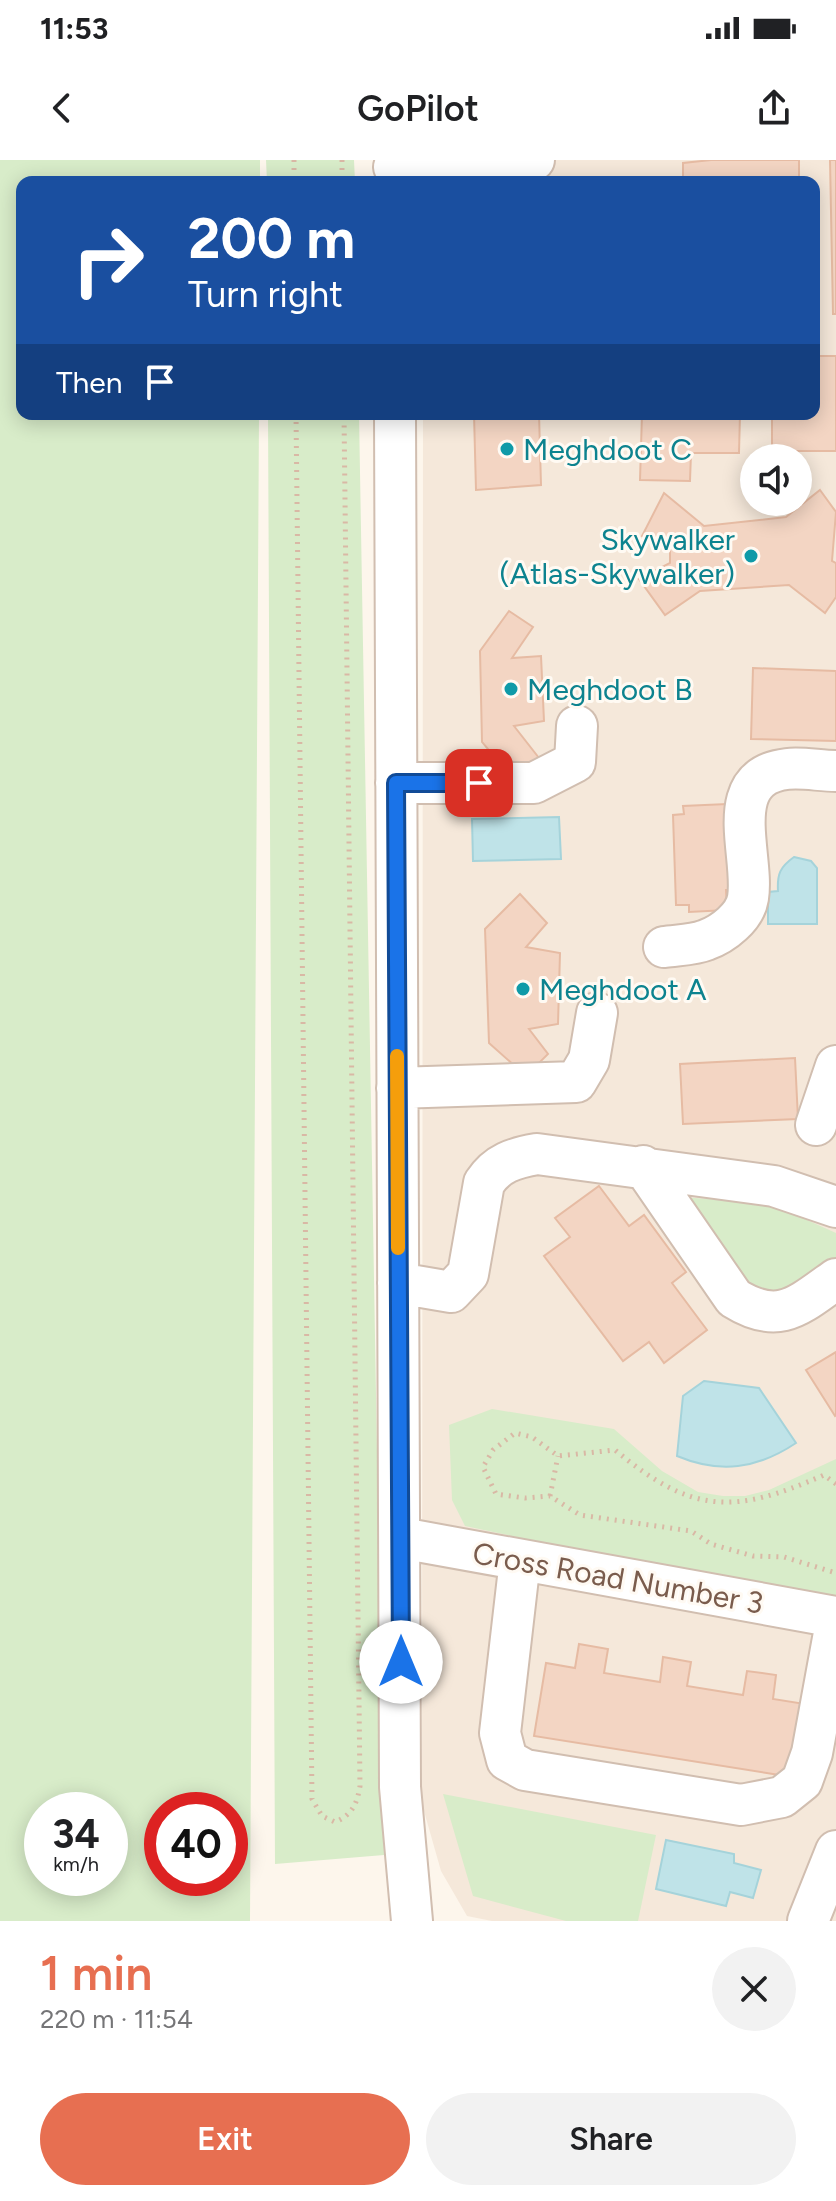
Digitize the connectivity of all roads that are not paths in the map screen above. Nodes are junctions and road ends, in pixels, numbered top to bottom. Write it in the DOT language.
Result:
graph roads {
  1 [pos="534,160"];
  2 [pos="394,170"];
  3 [pos="395,420"];
  4 [pos="577,726"];
  5 [pos="836,771"];
  6 [pos="396,783"];
  7 [pos="664,947"];
  8 [pos="597,1013"];
  9 [pos="836,1066"];
  10 [pos="397,1088"];
  11 [pos="816,1125"];
  12 [pos="643,1166"];
  13 [pos="836,1207"];
  14 [pos="836,1279"];
  15 [pos="398,1283"];
  16 [pos="401,1538"];
  17 [pos="520,1560"];
  18 [pos="836,1620"];
  19 [pos="836,1851"];
  20 [pos="412,1921"];
  21 [pos="808,1921"];
  1 -- 2 [label="street"];
  3 -- 6 [label="street"];
  4 -- 6 [label="street"];
  5 -- 7 [label="street"];
  6 -- 10 [label="street"];
  8 -- 10 [label="street"];
  9 -- 11 [label="street"];
  10 -- 15 [label="street"];
  12 -- 13 [label="street"];
  12 -- 14 [label="street"];
  12 -- 15 [label="street"];
  15 -- 16 [label="street"];
  16 -- 17 [label="street, Cross Road Number 3"];
  16 -- 20 [label="street"];
  17 -- 18 [label="street, Cross Road Number 3"];
  17 -- 18 [label="street"];
  19 -- 21 [label="street"];
}
